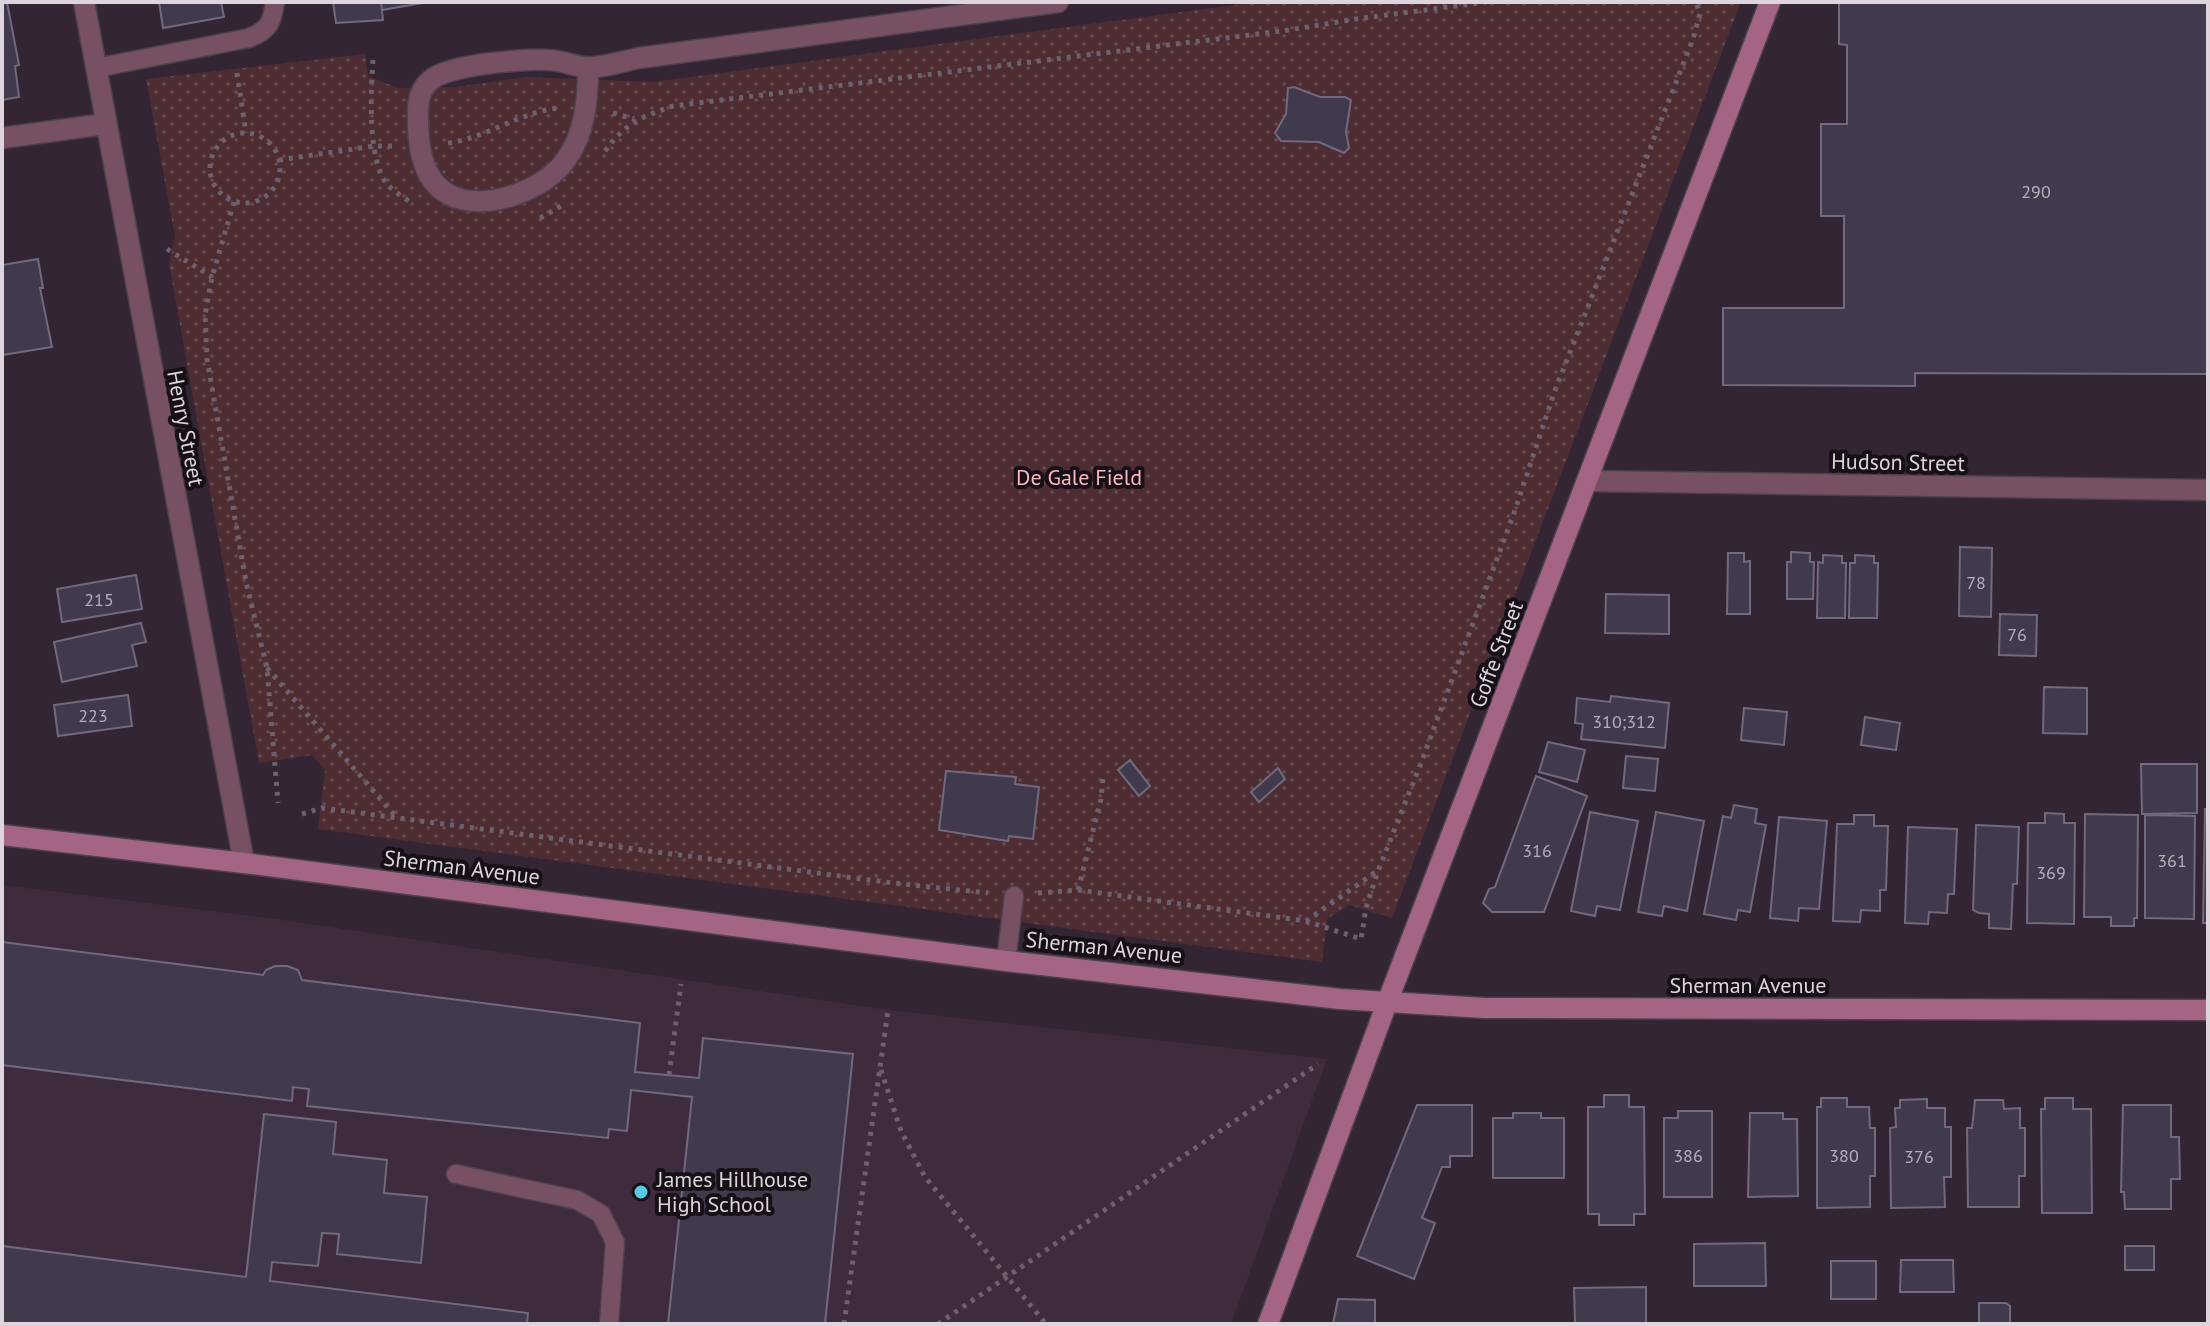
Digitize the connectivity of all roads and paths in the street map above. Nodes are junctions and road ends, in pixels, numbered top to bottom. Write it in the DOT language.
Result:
graph roads {
  1 [pos="84,2"];
  2 [pos="275,2"];
  3 [pos="1058,2"];
  4 [pos="1486,2"];
  5 [pos="1696,2"];
  6 [pos="1770,2"];
  7 [pos="96,68"];
  8 [pos="588,68"];
  9 [pos="237,73"];
  10 [pos="105,124"];
  11 [pos="246,133"];
  12 [pos="2,138"];
  13 [pos="600,157"];
  14 [pos="571,198"];
  15 [pos="234,202"];
  16 [pos="526,224"];
  17 [pos="167,249"];
  18 [pos="212,277"];
  19 [pos="1588,481"];
  20 [pos="2208,490"];
  21 [pos="267,668"];
  22 [pos="1103,776"];
  23 [pos="278,803"];
  24 [pos="302,814"];
  25 [pos="397,818"];
  26 [pos="2,835"];
  27 [pos="244,863"];
  28 [pos="1378,871"];
  29 [pos="1078,890"];
  30 [pos="1014,896"];
  31 [pos="1306,921"];
  32 [pos="1006,961"];
  33 [pos="681,984"];
  34 [pos="1387,1003"];
  35 [pos="888,1010"];
  36 [pos="2208,1010"];
  37 [pos="1318,1064"];
  38 [pos="880,1067"];
  39 [pos="669,1075"];
  40 [pos="456,1174"];
  41 [pos="1007,1276"];
  42 [pos="609,1324"];
  43 [pos="844,1324"];
  44 [pos="938,1324"];
  45 [pos="1046,1324"];
  46 [pos="1268,1324"];
  1 -- 7 [label="street, Henry Street"];
  2 -- 7 [label="lane"];
  3 -- 8 [label="street"];
  4 -- 13 [label="path"];
  5 -- 28 [label="path"];
  6 -- 19 [label="main road, Goffe Street"];
  7 -- 10 [label="street, Henry Street"];
  8 -- 8 [label="street"];
  9 -- 11 [label="path"];
  10 -- 12 [label="street"];
  10 -- 27 [label="street, Henry Street"];
  11 -- 15 [label="path"];
  11 -- 15 [label="path"];
  14 -- 16 [label="path"];
  15 -- 18 [label="path"];
  17 -- 18 [label="path"];
  18 -- 21 [label="path"];
  19 -- 20 [label="street, Hudson Street"];
  19 -- 34 [label="main road, Goffe Street"];
  21 -- 23 [label="path"];
  21 -- 25 [label="path"];
  22 -- 29 [label="path"];
  24 -- 25 [label="path"];
  25 -- 30 [label="path"];
  26 -- 27 [label="main road, Sherman Avenue"];
  27 -- 32 [label="main road, Sherman Avenue"];
  28 -- 31 [label="path"];
  28 -- 31 [label="path"];
  29 -- 30 [label="path"];
  29 -- 31 [label="path"];
  30 -- 32 [label="lane"];
  32 -- 34 [label="main road, Sherman Avenue"];
  33 -- 39 [label="path"];
  34 -- 36 [label="main road, Sherman Avenue"];
  34 -- 46 [label="main road, Goffe Street"];
  35 -- 38 [label="path"];
  37 -- 41 [label="path"];
  38 -- 41 [label="path"];
  38 -- 43 [label="path"];
  40 -- 42 [label="lane"];
  41 -- 44 [label="path"];
  41 -- 45 [label="path"];
}
